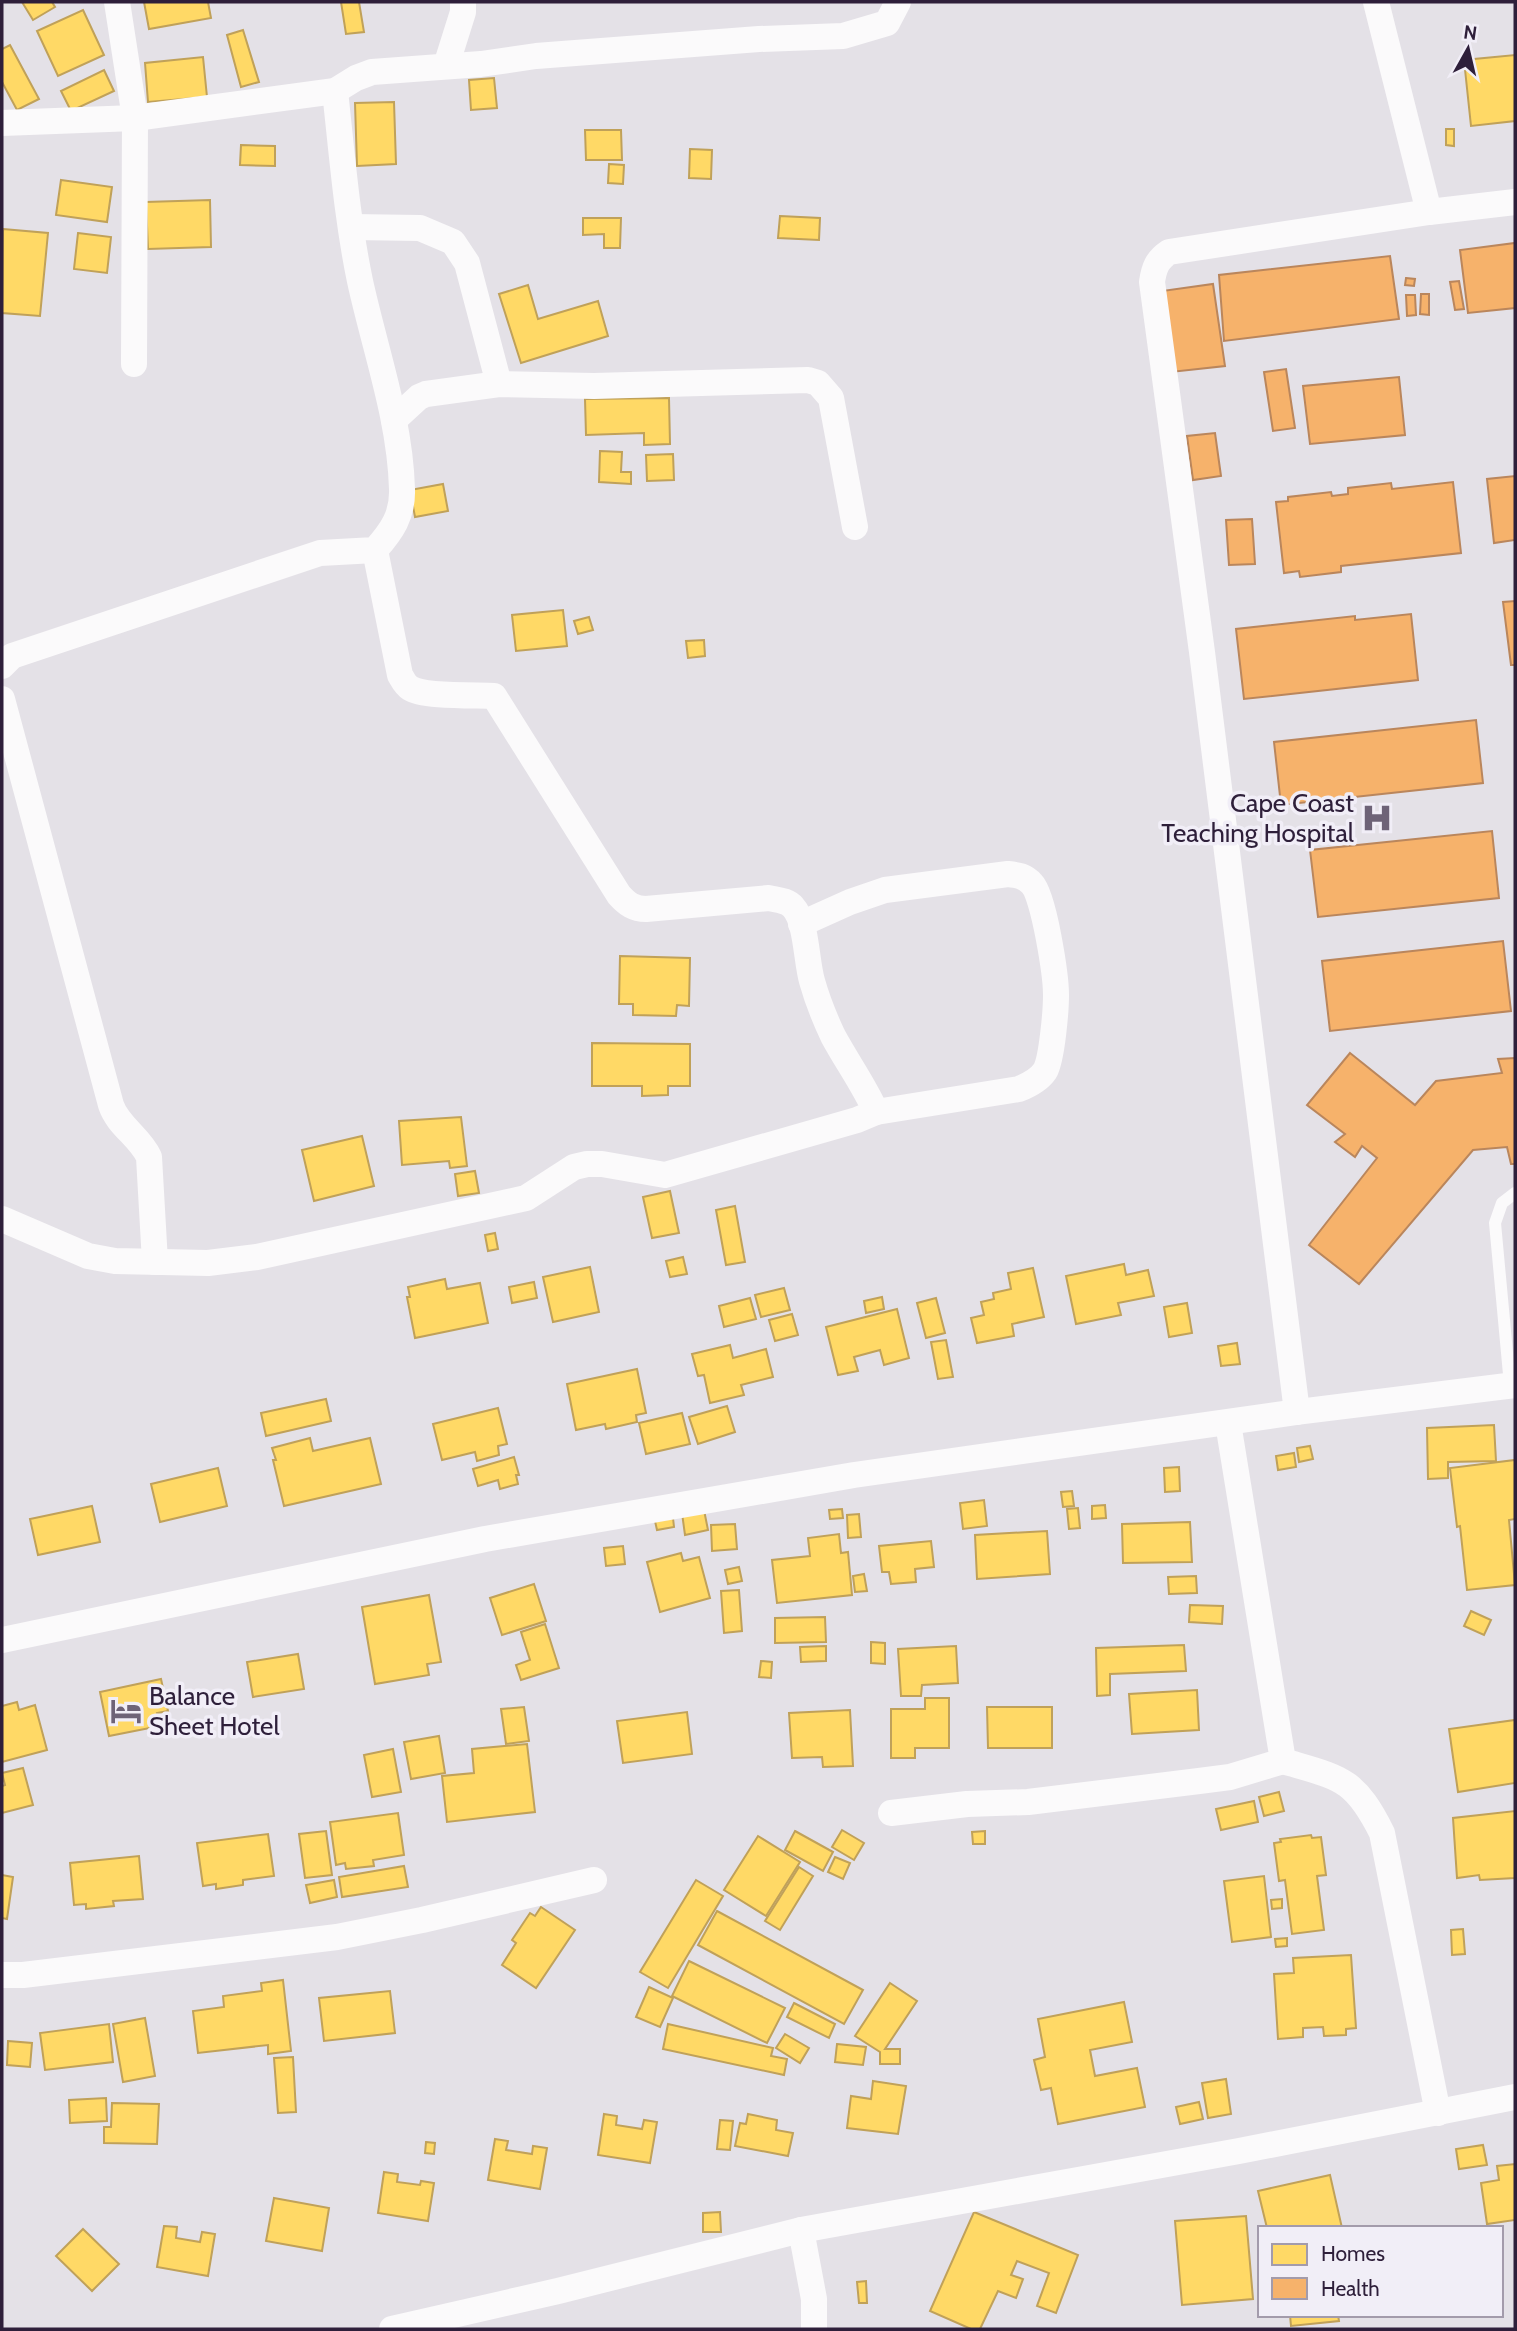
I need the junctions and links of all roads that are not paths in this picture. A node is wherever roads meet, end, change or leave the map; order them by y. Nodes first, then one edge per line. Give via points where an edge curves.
1 (117, 2) edge
2 (463, 2) edge
3 (898, 2) edge
4 (1376, 2) edge
5 (446, 66) junction
6 (335, 91) junction
7 (135, 118) junction
8 (2, 123) edge
9 (1515, 202) edge
10 (1429, 212) junction
11 (351, 228) junction
12 (134, 364) dead end
13 (499, 384) junction
14 (394, 420) junction
15 (855, 527) dead end
16 (375, 550) junction
17 (2, 666) edge
18 (2, 699) edge
19 (801, 924) junction
20 (876, 1112) junction
21 (1515, 1193) edge
22 (2, 1219) edge
23 (155, 1262) junction
24 (1513, 1385) edge
25 (1297, 1412) junction
26 (1228, 1423) junction
27 (2, 1640) edge
28 (1283, 1761) junction
29 (891, 1813) dead end
30 (594, 1880) dead end
31 (2, 1975) edge
32 (1515, 2097) edge
33 (1438, 2113) junction
34 (801, 2230) junction
35 (392, 2329) edge
36 (814, 2329) edge

1 - 7 street
2 - 5 street
3 - 5 street via 887,23 843,36 717,42
4 - 10 street
5 - 6 street via 364,74
6 - 7 street
6 - 11 street
7 - 8 street
7 - 12 street
9 - 10 street
10 - 25 street via 1169,252 1158,259 1152,282
11 - 13 street via 420,228 453,242 467,263
11 - 14 street
13 - 14 street via 426,394
13 - 15 street via 818,383 831,398
14 - 16 street via 402,489 399,517
16 - 17 street via 320,553 12,656
16 - 19 street via 405,684 425,693 494,696 626,903 646,909 768,898 794,908
18 - 23 street via 111,1105 149,1157
19 - 20 street via 811,980 823,1011
19 - 20 street via 885,890 1008,874 1021,875 1034,885 1040,899 1056,990 1044,1072 1019,1089
20 - 23 street via 665,1175 587,1164 574,1167 526,1198 257,1257 208,1263
21 - 24 lane via 1502,1203 1494,1223
22 - 23 street via 88,1255
24 - 25 street
25 - 26 street
26 - 27 street via 854,1475 499,1537
26 - 28 street
28 - 29 street via 1230,1777 1028,1802
28 - 33 street via 1353,1787 1382,1833
30 - 31 street via 337,1937
32 - 33 street
33 - 34 street
34 - 35 street
34 - 36 street via 814,2299

